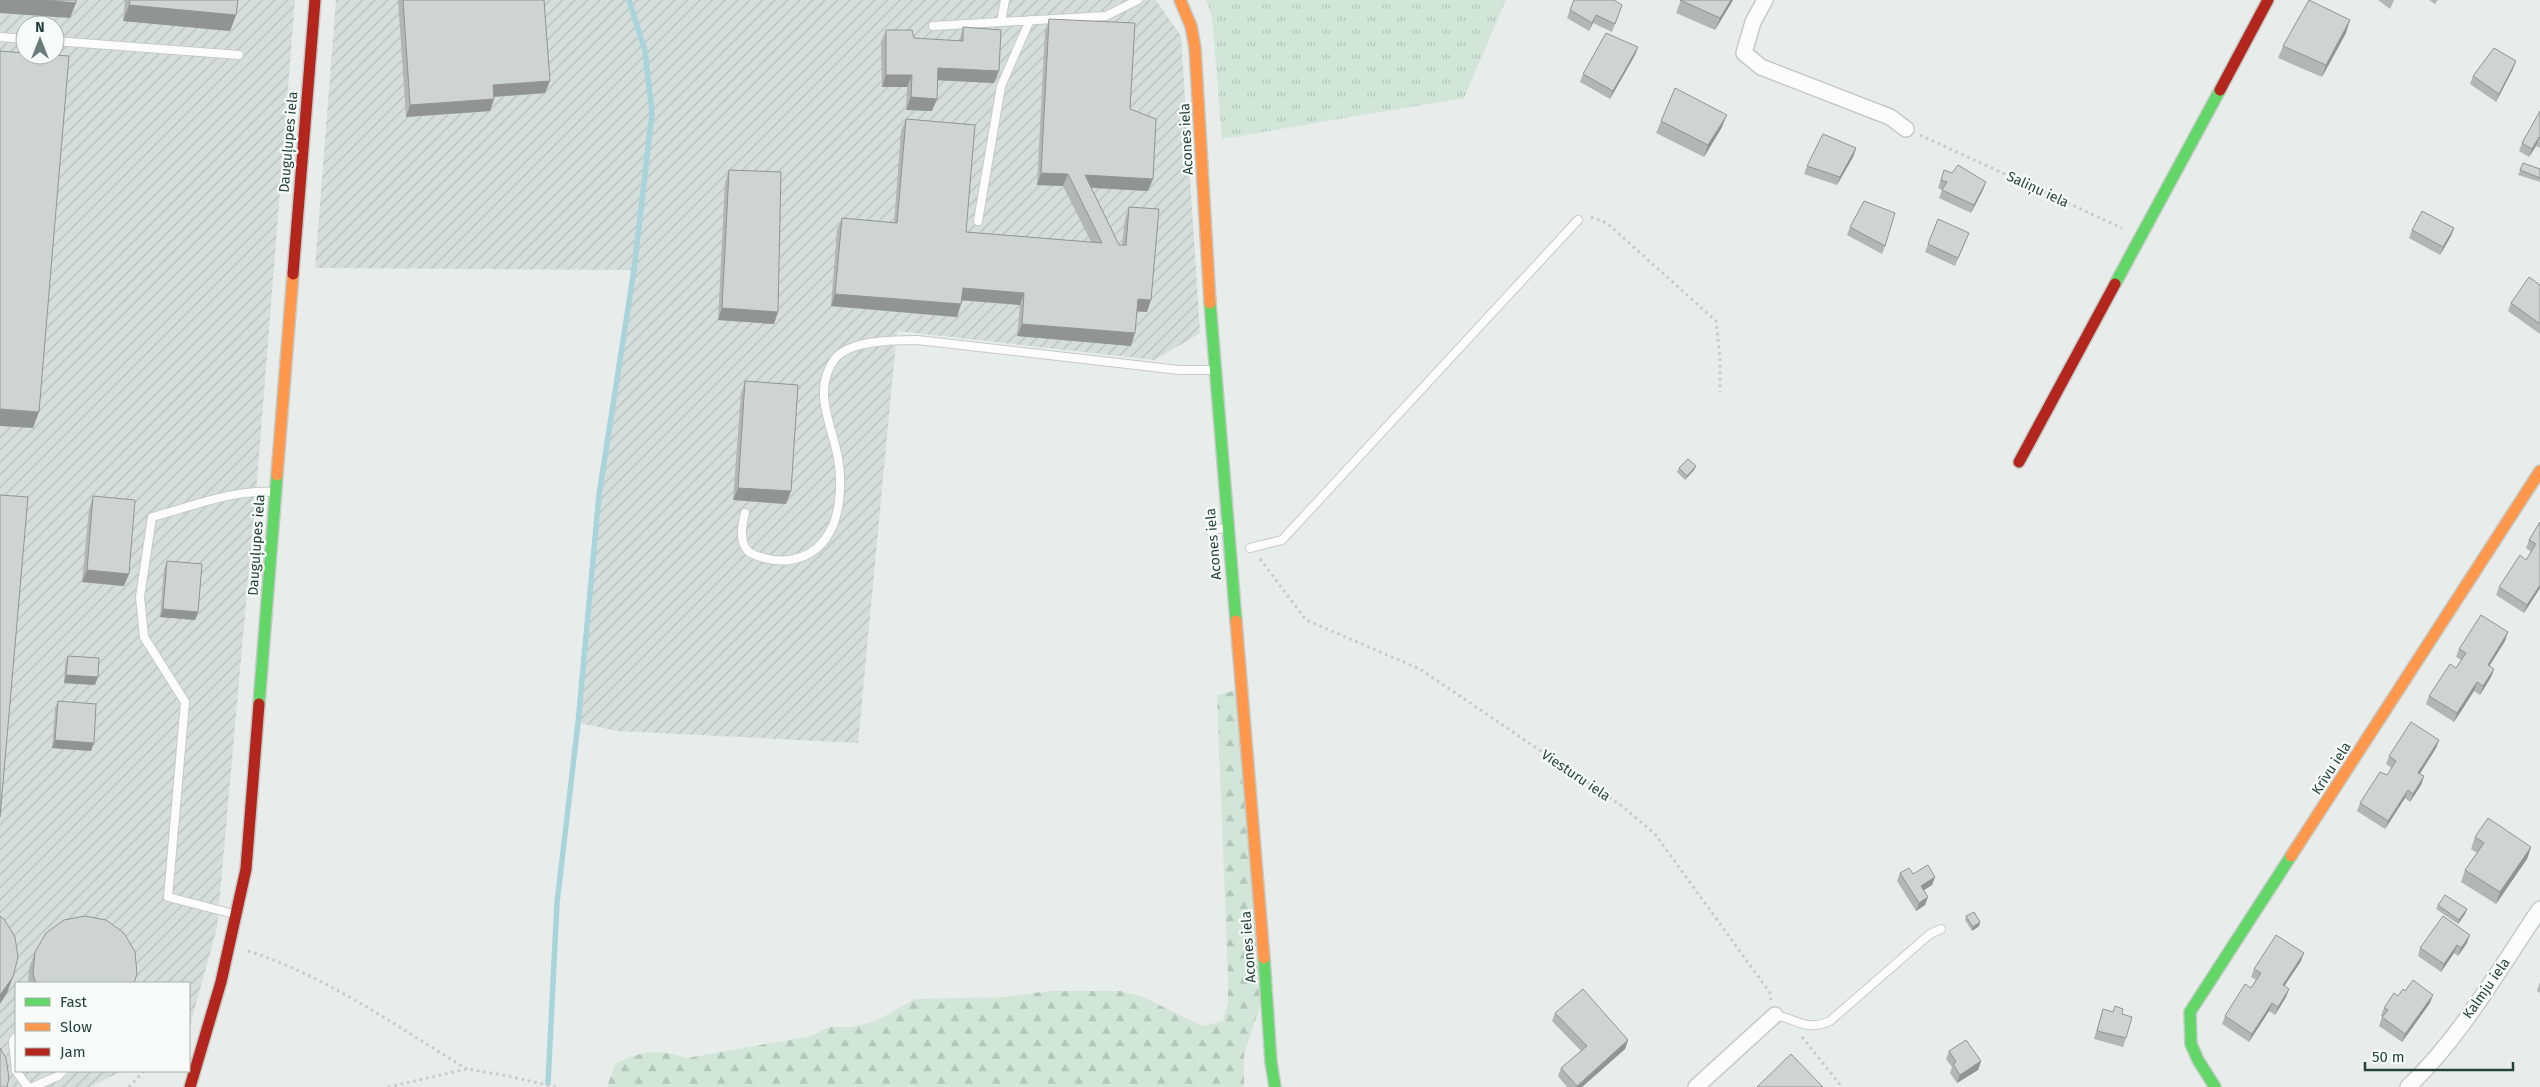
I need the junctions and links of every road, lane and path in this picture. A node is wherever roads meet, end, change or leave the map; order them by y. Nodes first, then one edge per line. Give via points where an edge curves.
1 (315, 0) edge
2 (1005, 0) edge
3 (1138, 0) edge
4 (1180, 0) edge
5 (1765, 0) edge
6 (2268, 0) edge
7 (1030, 20) junction
8 (1001, 22) junction
9 (933, 26) dead end
10 (0, 37) edge
11 (15, 38) edge
12 (65, 42) edge
13 (239, 55) dead end
14 (1906, 129) joint
15 (1578, 220) joint
16 (978, 221) dead end
17 (2142, 237) junction
18 (1214, 370) junction
19 (1720, 392) dead end
20 (2019, 462) dead end
21 (2540, 471) edge
22 (275, 492) junction
23 (745, 513) dead end
24 (1226, 528) junction
25 (1209, 530) dead end
26 (1250, 548) joint
27 (2540, 909) edge
28 (236, 914) junction
29 (1941, 929) dead end
30 (229, 945) junction
31 (1782, 1016) junction
32 (15, 1038) edge
33 (15, 1061) edge
34 (193, 1064) edge
35 (467, 1069) junction
36 (17, 1072) edge
37 (62, 1072) edge
38 (143, 1072) edge
39 (28, 1087) edge
40 (33, 1087) edge
41 (129, 1087) edge
42 (190, 1087) edge
43 (388, 1087) edge
44 (556, 1087) edge
45 (1275, 1087) edge
46 (1696, 1087) edge
47 (1842, 1087) edge
48 (2215, 1087) edge
49 (2408, 1087) edge

1 - 22 street, Dauguļupes iela
2 - 8 lane
3 - 7 lane via 1106,16
4 - 18 street, Acones iela via 1191,26 1195,48
5 - 14 street via 1753,22 1744,53 1761,67 1890,117
6 - 17 street
7 - 8 lane
7 - 16 lane via 1001,86
8 - 9 lane
10 - 11 lane
12 - 13 lane
14 - 17 path, Saliņu iela
15 - 19 path via 1593,217 1607,223 1716,321
15 - 26 lane via 1282,540
17 - 20 street
18 - 23 lane via 1179,370 917,340 890,340 851,348 836,357 824,380 824,399 839,470 838,502 830,533 810,554 783,562 768,559 752,554 743,541
18 - 24 street, Acones iela
21 - 48 street, Krīvu iela via 2190,1012 2187,1035 2194,1054
22 - 28 street, Dauguļupes iela via 246,870
22 - 28 lane via 256,491 152,517 140,597 144,637 185,702 168,897
24 - 25 lane
24 - 45 street, Acones iela
26 - 31 path, Viesturu iela via 1306,620 1420,669 1622,806 1655,834 1770,993
27 - 49 street, Kalmju iela via 2454,1034
28 - 30 street, Dauguļupes iela
29 - 31 lane via 1930,934 1830,1021 1817,1027 1805,1026
30 - 34 street, Dauguļupes iela
30 - 35 path via 273,959 327,985
31 - 46 street
31 - 47 path, Viesturu iela
32 - 33 lane
34 - 42 street, Dauguļupes iela
35 - 43 path
35 - 44 path
36 - 39 lane
37 - 40 lane
38 - 41 path

